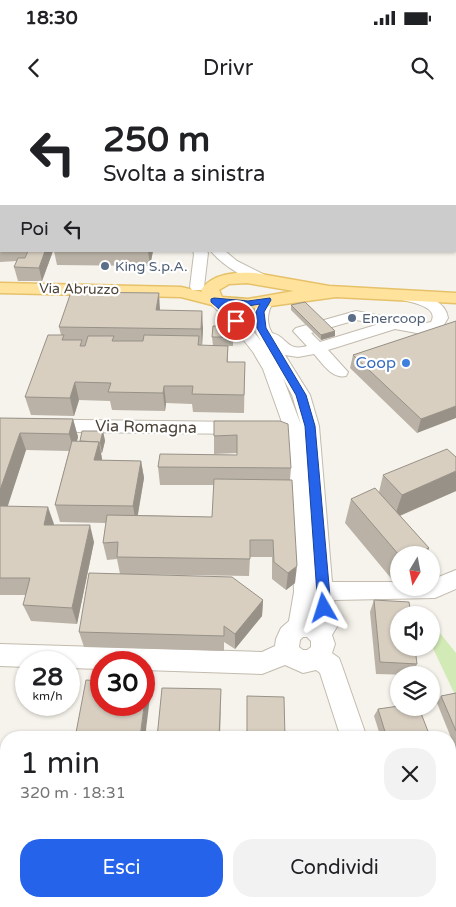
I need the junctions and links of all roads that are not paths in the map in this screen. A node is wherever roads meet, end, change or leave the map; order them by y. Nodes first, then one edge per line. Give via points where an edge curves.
1 (200, 252) edge
2 (219, 253) edge
3 (264, 280) junction
4 (220, 281) junction
5 (197, 286) junction
6 (0, 288) edge
7 (157, 291) junction
8 (338, 292) junction
9 (398, 295) junction
10 (214, 300) junction
11 (267, 300) junction
12 (456, 300) edge
13 (400, 324) junction
14 (261, 328) junction
15 (318, 348) junction
16 (340, 372) dead end
17 (0, 425) edge
18 (254, 428) edge
19 (273, 428) edge
20 (293, 428) junction
21 (456, 579) edge
22 (322, 591) junction
23 (312, 639) junction
24 (0, 655) edge
25 (352, 731) edge

1 - 5 street
2 - 3 street via 248,274
2 - 4 street via 223,271
3 - 4 main road, Via Abruzzo
3 - 8 main road, Via Abruzzo
3 - 11 main road via 275,288
4 - 5 main road, Via Abruzzo
4 - 10 main road via 210,290
5 - 7 main road, Via Abruzzo
6 - 7 main road, Via Abruzzo
7 - 10 main road, Via Abruzzo via 181,292
8 - 9 main road
8 - 11 main road, Via Abruzzo
9 - 12 main road
9 - 13 street via 434,306 441,318 438,325 430,329
10 - 11 main road, Via Abruzzo via 248,304
10 - 20 street via 260,350
11 - 14 street via 260,312
13 - 15 street
13 - 15 street via 356,315 301,331
14 - 15 street via 283,350 294,353
14 - 22 street via 301,395 310,426
15 - 16 street
17 - 18 street, Via Romagna
19 - 20 street
20 - 23 street via 298,459 305,592
21 - 22 street via 435,588 407,591
22 - 23 street via 326,625
23 - 24 street via 315,659 302,661 289,652 262,663
23 - 25 street via 330,666

